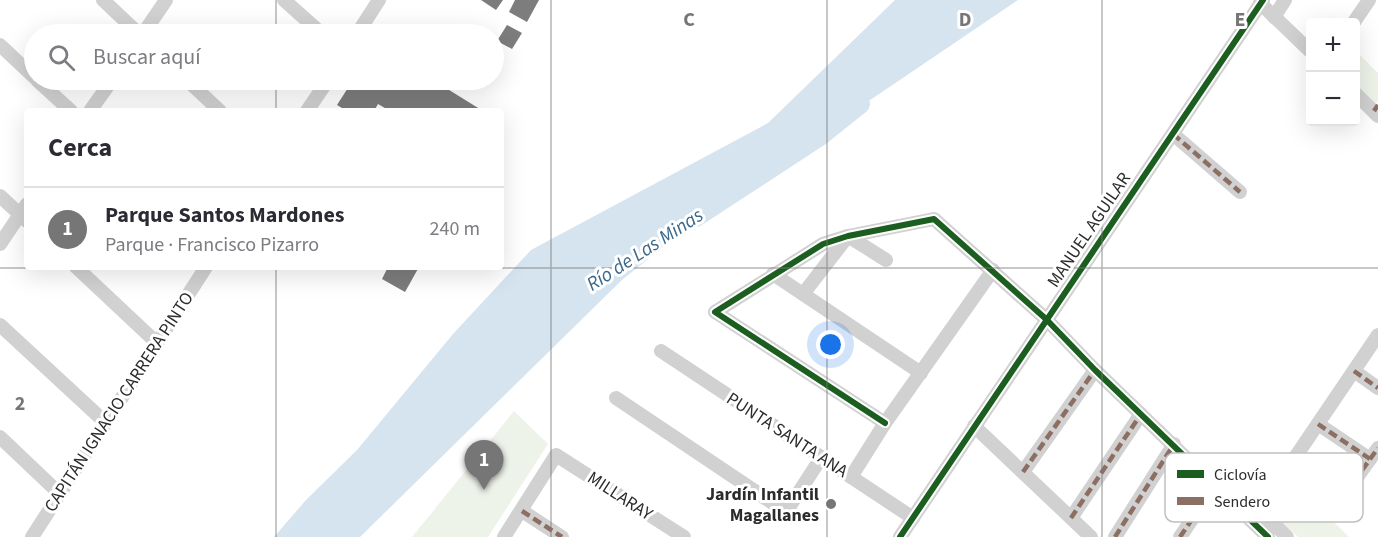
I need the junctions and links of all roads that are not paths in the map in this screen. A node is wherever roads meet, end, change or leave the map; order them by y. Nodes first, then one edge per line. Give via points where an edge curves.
1 (103, 0) edge
2 (166, 0) edge
3 (285, 0) edge
4 (379, 0) edge
5 (1285, 0) edge
6 (1369, 0) edge
7 (1261, 2) edge
8 (1274, 16) junction
9 (1357, 18) edge
10 (130, 24) edge
11 (148, 24) edge
12 (311, 24) edge
13 (363, 24) edge
14 (0, 45) edge
15 (1306, 46) edge
16 (24, 67) edge
17 (49, 90) edge
18 (105, 90) edge
19 (198, 90) edge
20 (321, 90) edge
21 (1360, 97) edge
22 (68, 108) edge
23 (92, 108) edge
24 (217, 108) edge
25 (309, 108) edge
26 (1377, 111) edge
27 (1173, 134) junction
28 (1240, 192) dead end
29 (0, 196) edge
30 (24, 212) edge
31 (24, 214) edge
32 (848, 236) junction
33 (0, 244) edge
34 (886, 260) dead end
35 (79, 270) edge
36 (204, 270) edge
37 (993, 270) junction
38 (773, 274) junction
39 (803, 294) junction
40 (1046, 319) junction
41 (0, 325) edge
42 (1378, 335) edge
43 (157, 343) junction
44 (661, 351) dead end
45 (1095, 370) junction
46 (1354, 371) junction
47 (921, 373) junction
48 (1378, 388) edge
49 (616, 398) dead end
50 (1141, 414) junction
51 (106, 423) junction
52 (885, 423) junction
53 (1318, 424) junction
54 (974, 426) junction
55 (0, 437) edge
56 (1174, 444) junction
57 (1168, 453) edge
58 (1183, 453) edge
59 (1298, 453) edge
60 (1374, 453) edge
61 (820, 458) junction
62 (1165, 458) edge
63 (1363, 469) edge
64 (1023, 472) junction
65 (851, 477) junction
66 (60, 494) junction
67 (522, 511) junction
68 (913, 518) junction
69 (1071, 518) junction
70 (1190, 522) edge
71 (1260, 522) edge
72 (1266, 522) edge
73 (32, 537) edge
74 (504, 537) edge
75 (562, 537) edge
76 (684, 537) edge
77 (900, 537) edge
78 (1091, 537) edge
79 (1115, 537) edge
80 (1180, 537) edge
81 (1268, 537) edge
82 (1287, 537) edge

1 - 10 street
2 - 11 street
3 - 12 street
4 - 13 street
5 - 8 street
6 - 9 street
7 - 8 street
7 - 27 street, MANUEL AGUILAR
8 - 15 street
14 - 16 street
17 - 22 street
18 - 23 street
19 - 24 street
20 - 25 street
21 - 26 street
27 - 28 street
27 - 40 street, MANUEL AGUILAR
29 - 30 street
31 - 33 street
32 - 34 street
32 - 37 street via 934,219
32 - 38 street via 822,244
32 - 39 street
35 - 43 street
36 - 43 street, CAPITÁN IGNACIO CARRERA PINTO
37 - 40 street
37 - 47 street
38 - 39 street
38 - 52 street via 716,312
39 - 47 street
40 - 45 street
40 - 54 street, MANUEL AGUILAR
41 - 51 street
42 - 46 street
43 - 51 street, CAPITÁN IGNACIO CARRERA PINTO
44 - 61 street, PUNTA SANTA ANA
45 - 50 street
45 - 64 street
46 - 48 street
46 - 53 street
47 - 52 street
49 - 61 street via 786,512
50 - 56 street
50 - 69 street
51 - 66 street, CAPITÁN IGNACIO CARRERA PINTO
52 - 65 street
53 - 59 street
53 - 60 street
54 - 64 street
54 - 68 street, MANUEL AGUILAR
55 - 66 street
56 - 57 street
56 - 58 street
60 - 63 street
61 - 65 street, PUNTA SANTA ANA
62 - 79 street
64 - 69 street
65 - 68 street, PUNTA SANTA ANA
66 - 73 street, CAPITÁN IGNACIO CARRERA PINTO
67 - 74 street
67 - 75 street
67 - 76 street, MILLARAY via 556,455
68 - 77 street, MANUEL AGUILAR
69 - 78 street
70 - 80 street
71 - 81 street
72 - 82 street

